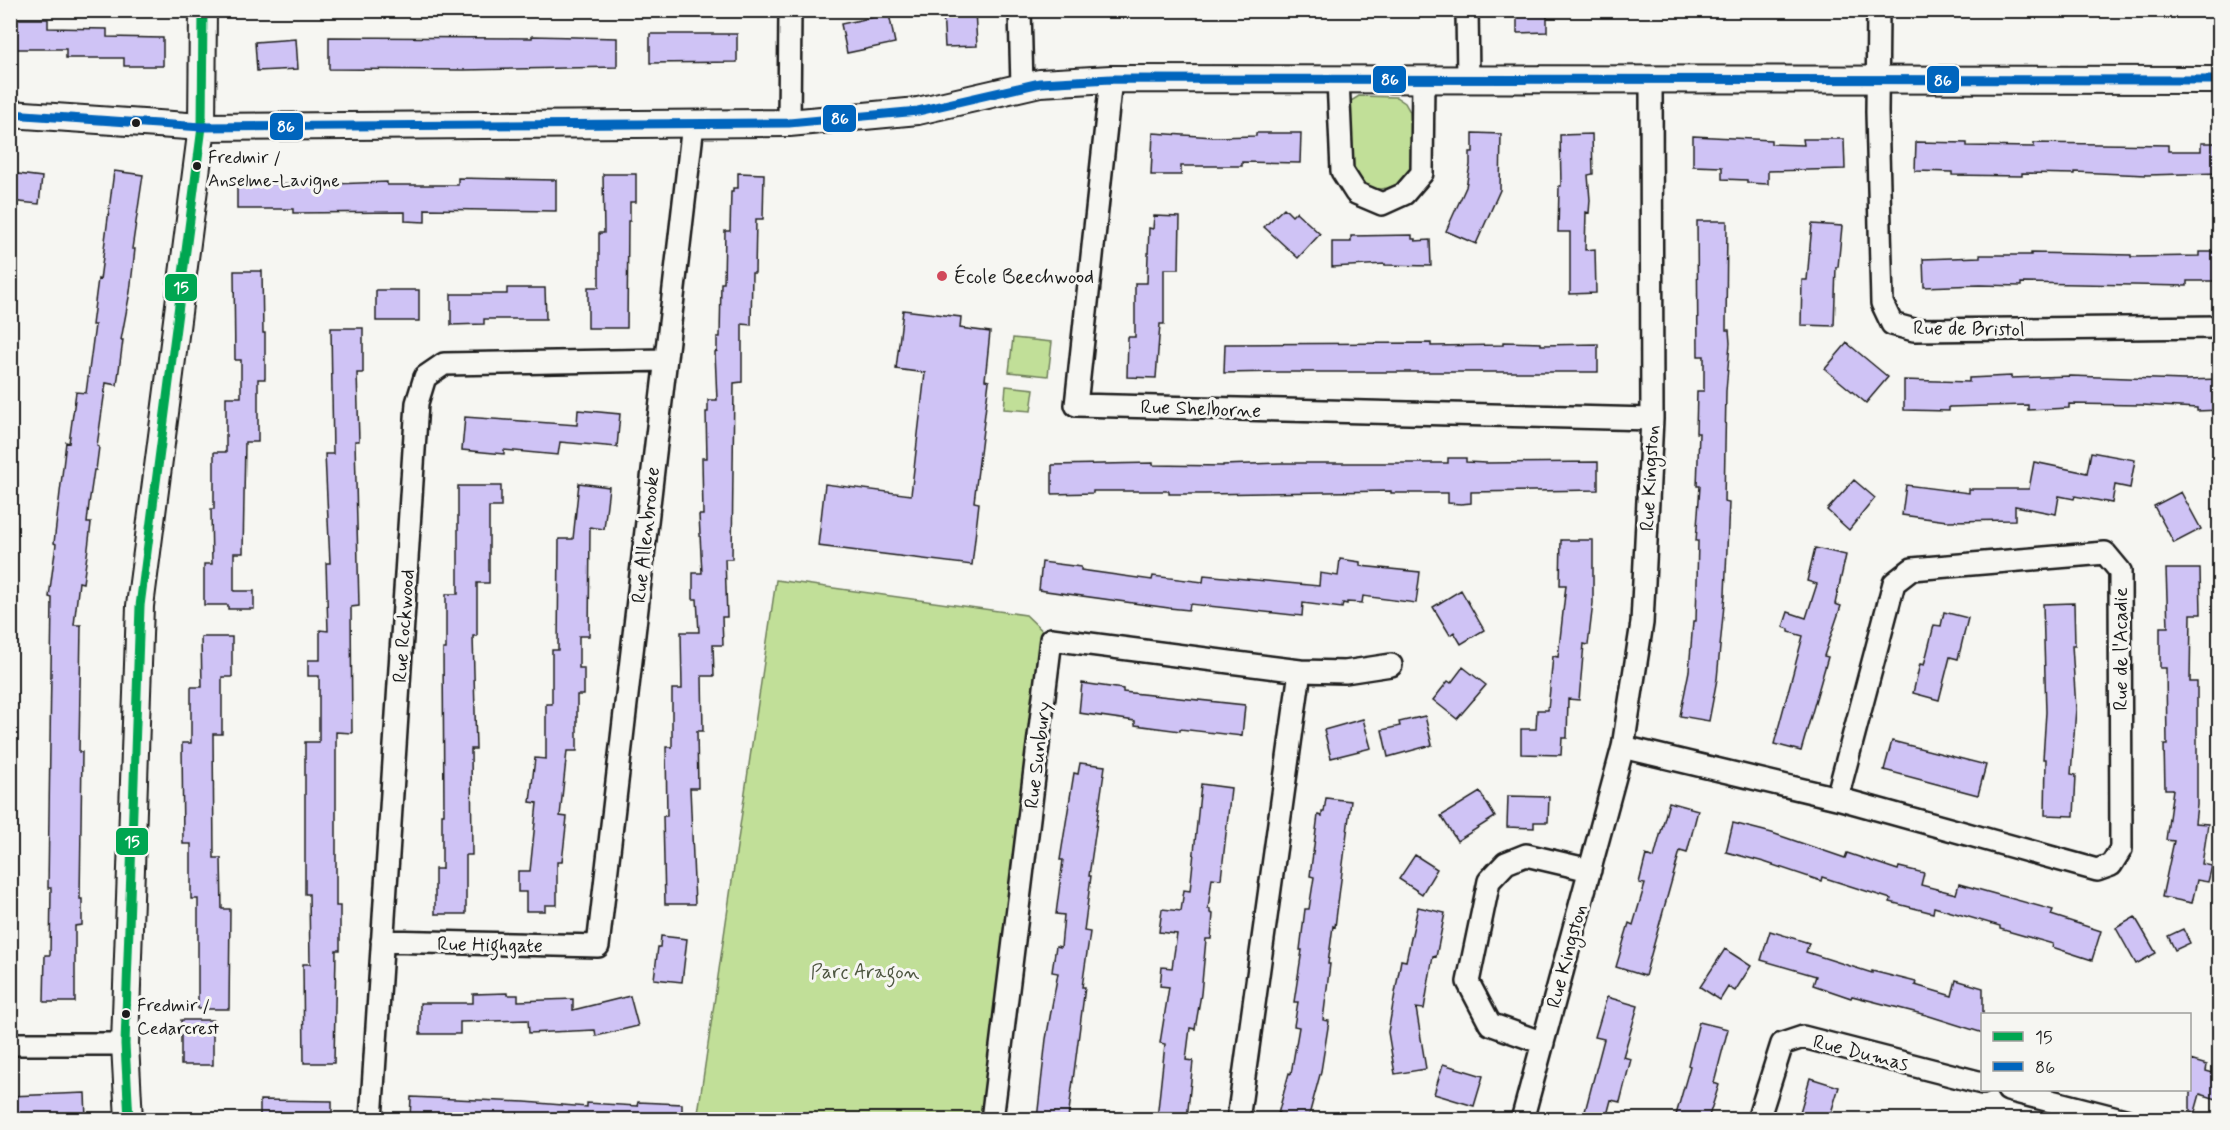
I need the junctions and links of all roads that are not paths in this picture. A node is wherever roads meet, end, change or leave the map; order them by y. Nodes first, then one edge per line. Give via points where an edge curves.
1 (203, 10) edge
2 (790, 10) edge
3 (1020, 10) edge
4 (1467, 10) edge
5 (1878, 10) edge
6 (1111, 79) junction
7 (1423, 79) junction
8 (1338, 80) junction
9 (1468, 80) junction
10 (1651, 80) junction
11 (1877, 80) junction
12 (2220, 80) edge
13 (1022, 86) junction
14 (10, 114) edge
15 (789, 123) junction
16 (693, 124) junction
17 (202, 127) junction
18 (2220, 327) edge
19 (665, 360) junction
20 (1652, 419) junction
21 (1391, 665) dead end
22 (1300, 671) junction
23 (1623, 747) junction
24 (1837, 798) junction
25 (1590, 870) junction
26 (382, 941) junction
27 (598, 946) joint
28 (1543, 1043) junction
29 (10, 1044) edge
30 (125, 1044) junction
31 (1981, 1082) edge
32 (2016, 1091) edge
33 (129, 1119) edge
34 (371, 1119) edge
35 (992, 1119) edge
36 (1238, 1119) edge
37 (1522, 1119) edge
38 (1758, 1119) edge
39 (2125, 1119) edge

1 - 17 street
2 - 15 street
3 - 13 street
4 - 9 street
5 - 11 street, Rue de Bristol
6 - 8 street
6 - 13 street
6 - 20 street, Rue Shelborne via 1076,405
7 - 8 street
7 - 8 street via 1422,173 1404,194 1382,204 1356,193 1342,171
7 - 9 street
9 - 10 street
10 - 11 street
10 - 20 street, Rue Kingston
11 - 12 street
11 - 18 street, Rue de Bristol via 1882,303 1892,324 1914,330
13 - 15 street via 918,111
14 - 17 street
15 - 16 street
16 - 17 street
16 - 19 street, Rue Allenbrooke
17 - 30 street via 140,606
19 - 26 street, Rue Rockwood via 444,364 425,377 417,403
19 - 27 street, Rue Allenbrooke
20 - 23 street, Rue Kingston via 1642,624
21 - 22 street, Rue Sunbury via 1345,672
22 - 35 street, Rue Sunbury via 1052,639
22 - 36 street
23 - 24 street, Rue de l'Acadie
23 - 25 street, Rue Kingston
24 - 24 street, Rue de l'Acadie via 2097,870 2111,865 2121,849 2120,571 2105,553 1912,569 1894,583
25 - 28 street, Rue Kingston
25 - 28 street via 1526,855 1506,863 1489,881 1468,982 1490,1024
26 - 27 street, Rue Highgate
26 - 34 street, Rue Rockwood
28 - 37 street, Rue Kingston
29 - 30 street
30 - 33 street
31 - 38 street, Rue Dumas via 1803,1037 1782,1044
32 - 39 street

